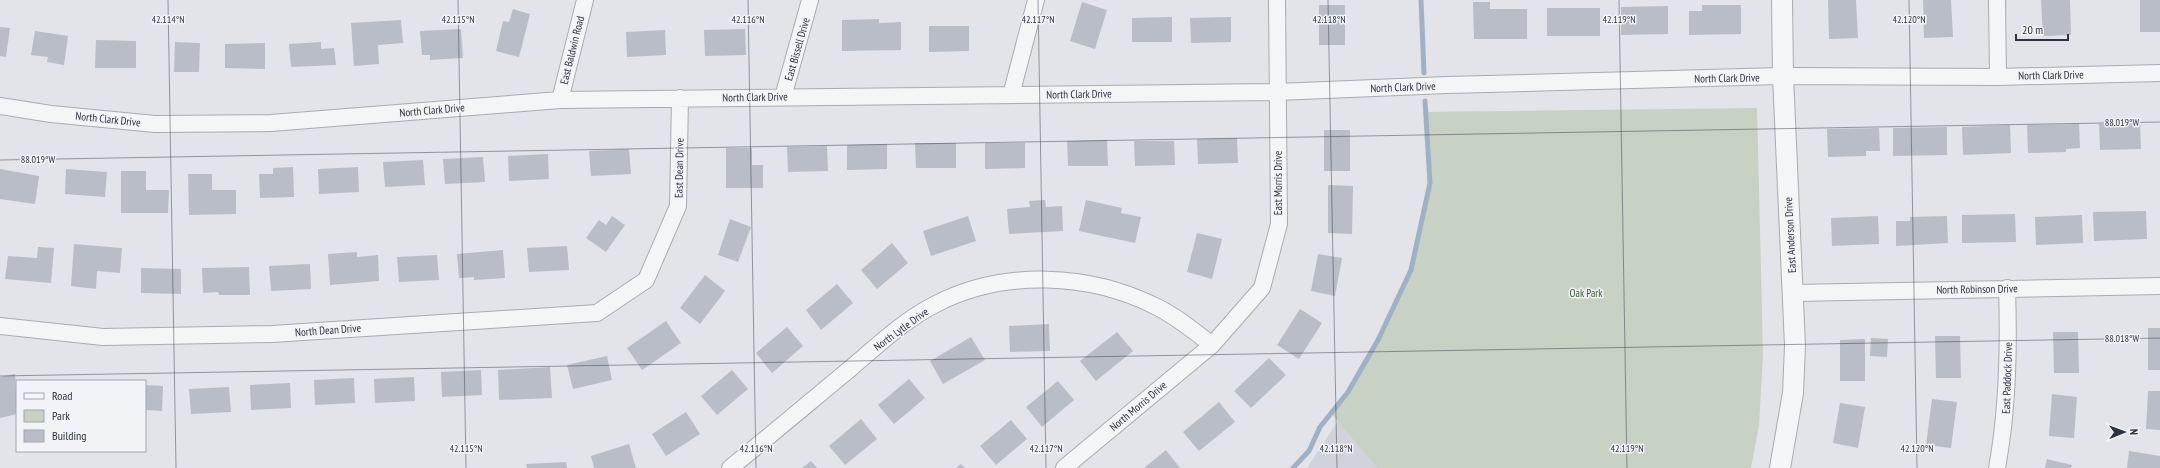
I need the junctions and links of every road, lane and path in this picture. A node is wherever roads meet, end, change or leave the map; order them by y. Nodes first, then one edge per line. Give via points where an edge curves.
1 (585, 0) edge
2 (810, 0) edge
3 (1036, 0) edge
4 (1277, 0) edge
5 (1782, 0) edge
6 (1997, 0) edge
7 (2160, 72) edge
8 (1783, 76) junction
9 (1998, 76) junction
10 (1277, 92) junction
11 (1010, 95) junction
12 (783, 97) junction
13 (680, 98) junction
14 (560, 100) junction
15 (0, 106) edge
16 (646, 280) joint
17 (2160, 286) edge
18 (2007, 288) junction
19 (1793, 293) junction
20 (0, 326) edge
21 (1212, 345) junction
22 (730, 468) edge
23 (1064, 468) edge
24 (1780, 468) edge
25 (1997, 468) edge

1 - 14 street, East Baldwin Road
2 - 12 street, East Bissell Drive
3 - 11 street
4 - 10 street, East Morris Drive
5 - 8 street, East Anderson Drive
6 - 9 street
7 - 9 street, North Clark Drive
8 - 9 street, North Clark Drive
8 - 10 street, North Clark Drive
8 - 19 street, East Anderson Drive
10 - 11 street, North Clark Drive
10 - 21 street, East Morris Drive via 1279,224 1262,288
11 - 12 street, North Clark Drive
12 - 13 street, North Clark Drive
13 - 14 street, North Clark Drive
13 - 16 street, East Dean Drive via 678,206
14 - 15 street, North Clark Drive via 271,123 155,124 51,114
16 - 20 street, North Dean Drive via 597,313 264,334 103,337
17 - 18 street, North Robinson Drive
18 - 19 street, North Robinson Drive
18 - 25 street, East Paddock Drive via 2007,396
19 - 24 street, East Anderson Drive via 1794,372
21 - 22 street, North Lytle Drive via 1184,322 1157,307 1112,289 1083,282 1058,280 1004,283 983,287 936,304 900,327
21 - 23 street, North Morris Drive

